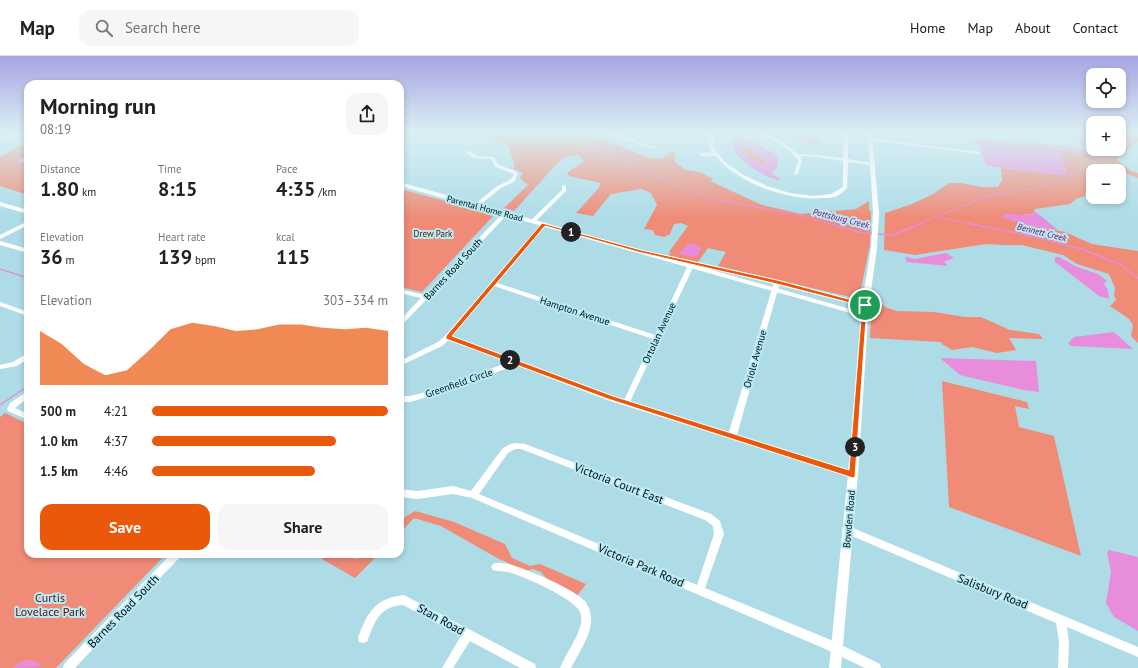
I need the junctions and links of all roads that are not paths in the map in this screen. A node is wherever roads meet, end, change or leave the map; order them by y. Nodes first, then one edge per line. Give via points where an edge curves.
1 (846, 160) edge
2 (494, 161) edge
3 (723, 161) edge
4 (799, 161) edge
5 (851, 161) edge
6 (872, 163) joint
7 (796, 174) dead end
8 (404, 185) edge
9 (564, 186) dead end
10 (0, 204) edge
11 (476, 206) junction
12 (24, 211) edge
13 (505, 214) junction
14 (533, 221) junction
15 (24, 224) edge
16 (544, 224) junction
17 (0, 237) edge
18 (0, 243) edge
19 (24, 250) edge
20 (691, 264) junction
21 (493, 284) junction
22 (776, 285) junction
23 (404, 292) edge
24 (426, 297) junction
25 (0, 304) edge
26 (865, 305) junction
27 (24, 313) edge
28 (864, 315) junction
29 (404, 320) edge
30 (448, 337) junction
31 (657, 338) junction
32 (24, 358) edge
33 (404, 362) edge
34 (517, 362) junction
35 (0, 367) edge
36 (24, 397) edge
37 (404, 399) edge
38 (626, 403) junction
39 (24, 415) edge
40 (732, 437) junction
41 (853, 474) junction
42 (404, 493) edge
43 (473, 495) junction
44 (848, 530) junction
45 (173, 558) edge
46 (496, 566) dead end
47 (700, 590) junction
48 (1061, 619) junction
49 (468, 634) junction
50 (363, 638) dead end
51 (837, 649) junction
52 (1138, 652) edge
53 (68, 668) edge
54 (447, 668) edge
55 (531, 668) edge
56 (565, 668) edge
57 (835, 668) edge
58 (876, 668) edge
59 (1063, 668) edge

1 - 3 street via 844,188 838,194 828,197 777,191 750,182 736,174
2 - 11 street via 497,166 516,174 512,181
4 - 7 street
5 - 6 street
6 - 26 main road, Bowden Road via 876,224
8 - 11 main road, Parental Home Road
9 - 14 street via 564,190
10 - 12 street
11 - 13 main road, Parental Home Road
13 - 14 main road, Parental Home Road
13 - 24 street, Barnes Road South
14 - 16 main road, Parental Home Road
15 - 17 street
16 - 20 main road, Parental Home Road
16 - 21 street
18 - 19 street
20 - 22 main road, Parental Home Road
20 - 31 street, Ortolan Avenue
21 - 30 street
21 - 31 street, Hampton Avenue
22 - 26 main road, Parental Home Road
22 - 28 main road, Parental Home Road
22 - 40 street, Oriole Avenue
23 - 24 street
24 - 29 street, Barnes Road South
25 - 27 street
26 - 28 main road, Bowden Road
28 - 41 main road, Bowden Road
30 - 33 street via 440,344
30 - 34 street
31 - 38 street, Ortolan Avenue
32 - 35 street via 9,366
34 - 37 street, Greenfield Circle via 432,393
34 - 38 street
36 - 39 street via 11,408
38 - 40 street
40 - 41 street
41 - 44 main road, Bowden Road
42 - 43 street, Victoria Park Road via 417,495 453,490
43 - 47 street, Victoria Park Road
43 - 47 street, Victoria Court East via 505,451 508,448 522,446 708,518 717,524 719,534
44 - 48 street, Salisbury Road
44 - 51 main road, Bowden Road
45 - 53 street, Barnes Road South
46 - 56 street via 507,567 530,577 571,596 581,604 587,622
47 - 51 street, Victoria Park Road
48 - 52 street, Salisbury Road
48 - 59 street via 1064,642
49 - 50 street, Stan Road via 411,602 396,600 374,613
49 - 54 street
49 - 55 street, Stan Road
51 - 57 main road, Bowden Road
51 - 58 street, Victoria Park Road

